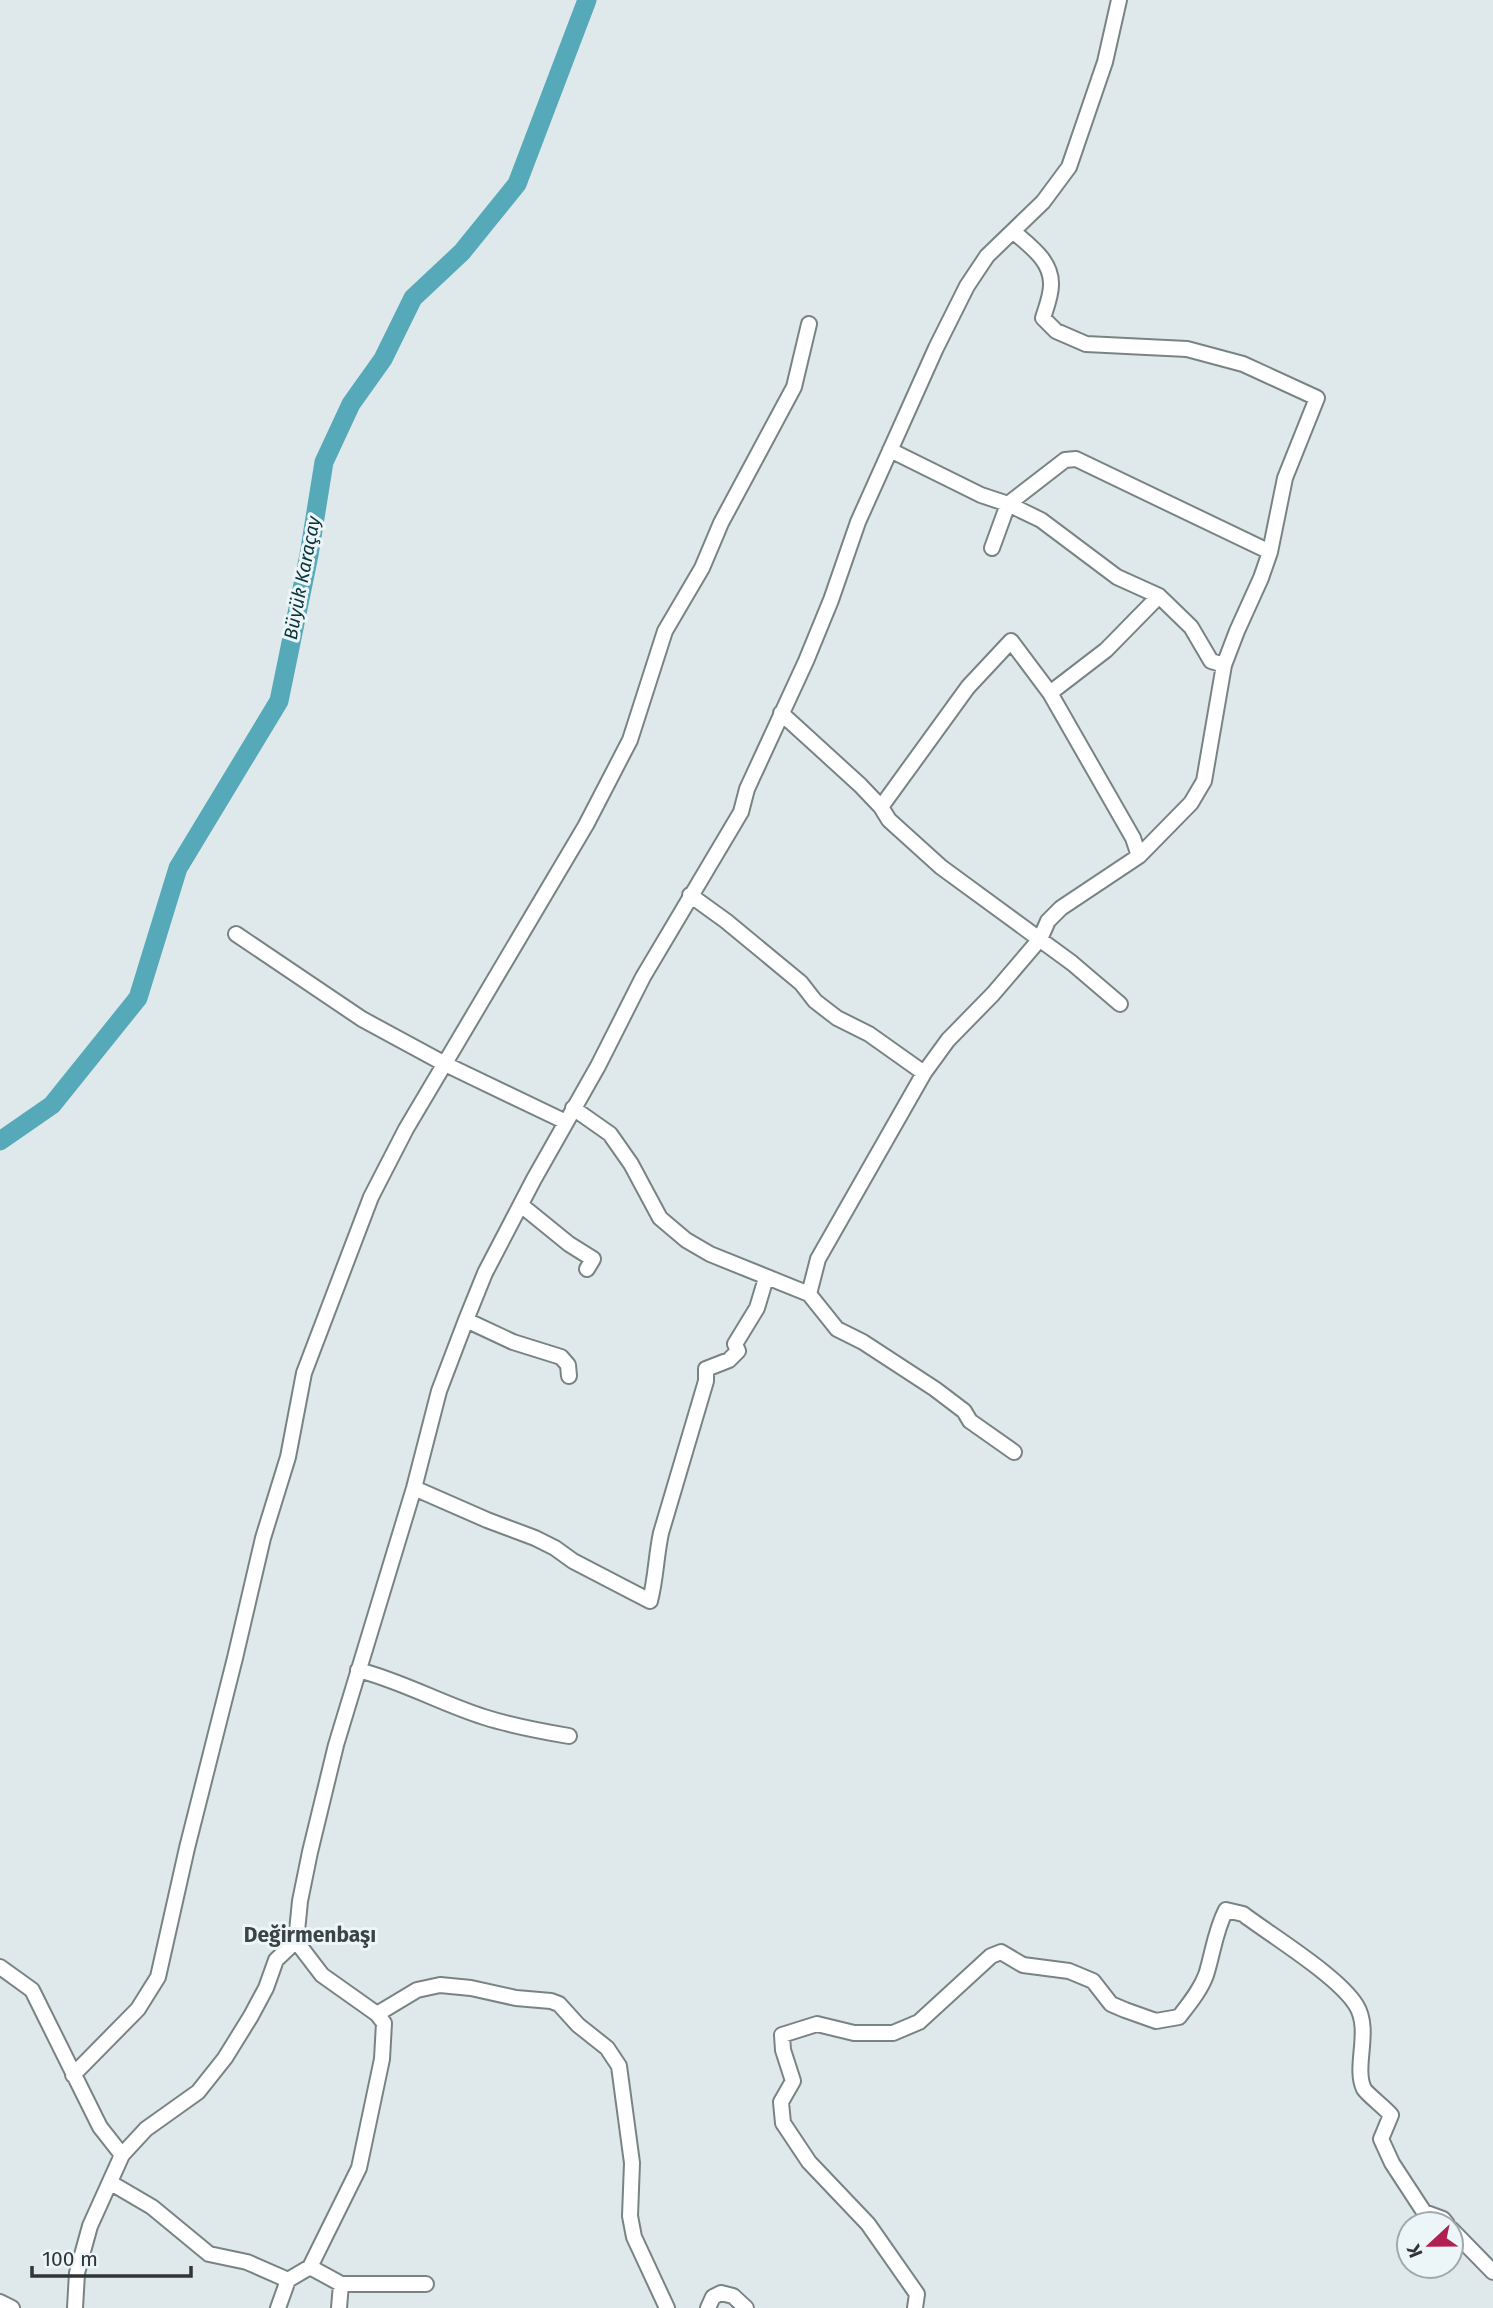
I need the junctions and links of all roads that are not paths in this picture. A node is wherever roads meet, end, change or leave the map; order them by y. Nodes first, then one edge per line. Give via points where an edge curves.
1 (1119, 0) edge
2 (1014, 232) junction
3 (809, 324) dead end
4 (890, 450) junction
5 (1008, 505) junction
6 (992, 548) dead end
7 (1269, 552) junction
8 (1159, 596) junction
9 (1224, 665) junction
10 (1050, 693) junction
11 (781, 713) junction
12 (881, 807) junction
13 (1139, 856) junction
14 (690, 895) junction
15 (236, 934) dead end
16 (1041, 939) junction
17 (1121, 1004) dead end
18 (445, 1064) junction
19 (924, 1073) junction
20 (573, 1108) junction
21 (566, 1122) junction
22 (521, 1205) junction
23 (587, 1269) dead end
24 (766, 1278) junction
25 (809, 1294) junction
26 (466, 1320) junction
27 (569, 1376) dead end
28 (1014, 1452) dead end
29 (414, 1488) junction
30 (358, 1670) junction
31 (569, 1736) dead end
32 (296, 1941) junction
33 (0, 1967) edge
34 (377, 2014) junction
35 (73, 2075) junction
36 (122, 2155) junction
37 (111, 2183) junction
38 (1423, 2210) edge
39 (1465, 2243) edge
40 (310, 2267) junction
41 (1493, 2272) edge
42 (288, 2280) junction
43 (341, 2284) junction
44 (426, 2284) dead end
45 (0, 2302) edge
46 (12, 2308) edge
47 (75, 2308) edge
48 (278, 2308) edge
49 (339, 2308) edge
50 (667, 2308) edge
51 (708, 2308) edge
52 (746, 2308) edge
53 (915, 2308) edge

1 - 2 street via 1105,62 1069,167
2 - 4 street via 987,256 967,286
2 - 7 street via 1046,264 1052,284 1043,318 1056,331 1086,344 1187,349 1242,364 1317,398 1285,478
3 - 18 street via 794,387 665,631 631,740
4 - 5 street
4 - 11 street
5 - 6 street
5 - 7 street via 1065,460 1076,458
5 - 8 street via 1041,520 1117,577
7 - 9 street
8 - 9 street via 1191,627 1211,661
8 - 10 street via 1106,650
9 - 13 street via 1205,782 1191,803
10 - 12 street via 1011,640 968,687
10 - 13 street
11 - 12 street
11 - 14 street via 741,812
12 - 16 street via 889,820 941,867
13 - 16 street via 1061,908 1048,921
14 - 19 street via 801,983 837,1018 869,1034
14 - 20 street
15 - 18 street via 362,1019
16 - 17 street
16 - 19 street via 948,1040
18 - 21 street
18 - 35 street via 370,1197 304,1373 288,1457 263,1538 158,1977 138,2009
19 - 25 street via 818,1259
20 - 21 street
20 - 24 street via 610,1134 660,1218 674,1231 710,1254
21 - 22 street
22 - 23 street via 593,1259
22 - 26 street
24 - 25 street
24 - 29 street via 757,1308 735,1344 738,1351 706,1369 661,1533 650,1601 535,1538
25 - 28 street via 837,1329 935,1389
26 - 27 street via 561,1357
26 - 29 street via 439,1391
29 - 30 street
30 - 31 street via 483,1717
30 - 32 street via 310,1852
32 - 34 street via 322,1975
32 - 36 street via 276,1960 251,2016 198,2092 146,2129
33 - 35 street via 32,1990
34 - 40 street via 384,2023 382,2059 359,2168
34 - 50 street via 417,1990 440,1985 551,2001 612,2053 619,2066 632,2163 634,2237
35 - 36 street via 100,2127
36 - 37 street
37 - 42 street via 152,2207 209,2254 247,2262
37 - 47 street via 90,2226 77,2273
38 - 53 street via 1381,2139 1391,2115 1365,2092 1363,2023 1356,2005 1333,1981 1243,1914 1226,1910 1196,1996 1179,2017 1156,2021 1111,2004 1093,1981 1069,1971 1023,1965 1001,1952 919,2022 893,2033 854,2033 817,2024 782,2035 793,2081 781,2102 783,2123 809,2162 868,2224 917,2294
39 - 41 street
40 - 42 street
40 - 43 street
42 - 48 street
43 - 44 street
43 - 49 street
45 - 46 street
51 - 52 street via 721,2293 733,2296

